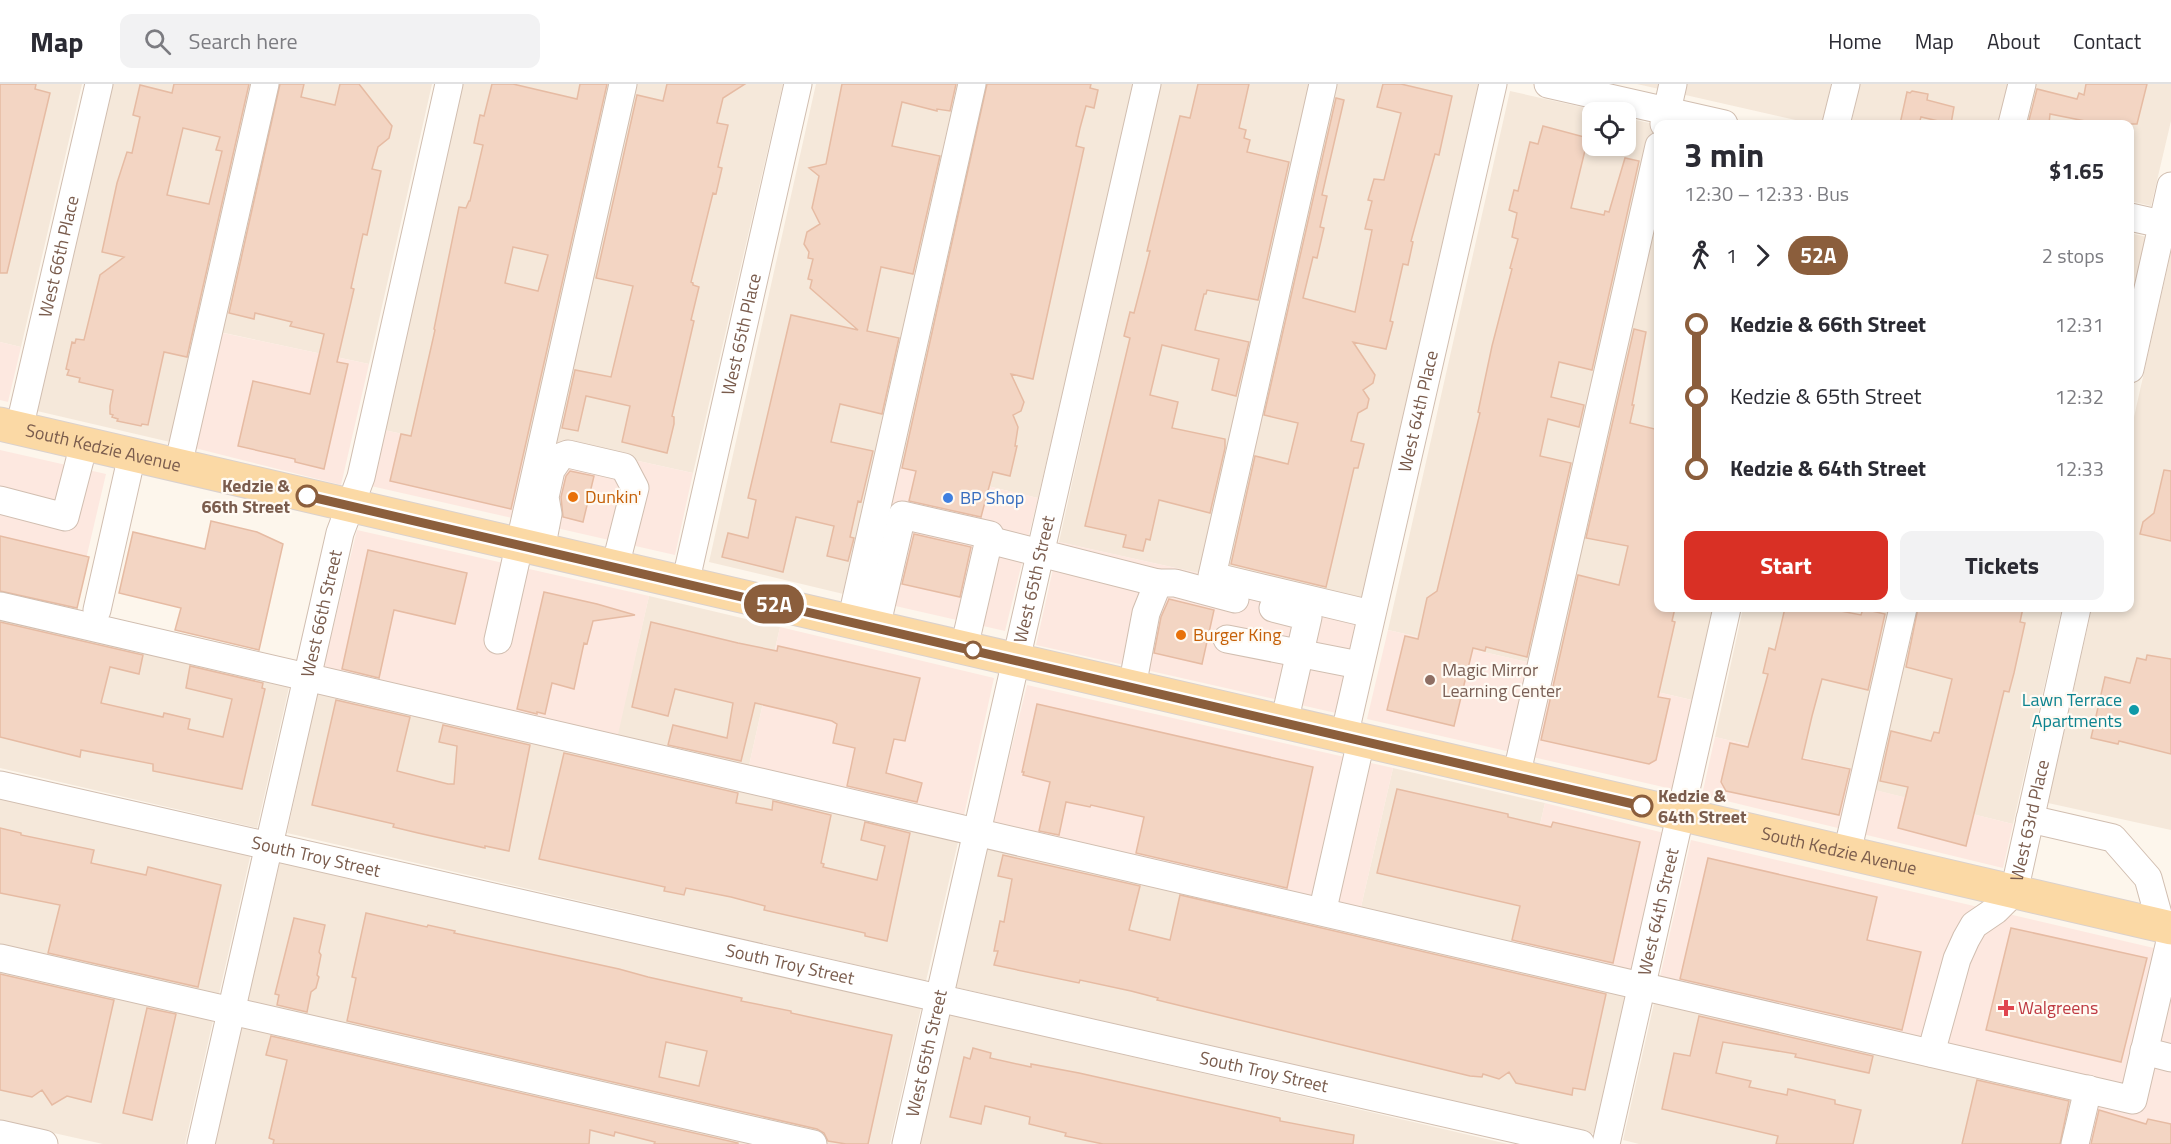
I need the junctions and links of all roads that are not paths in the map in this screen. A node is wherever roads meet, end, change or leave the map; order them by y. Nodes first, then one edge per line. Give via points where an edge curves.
1 (99, 84) edge
2 (266, 84) edge
3 (449, 84) edge
4 (623, 84) edge
5 (798, 84) edge
6 (972, 84) edge
7 (1147, 84) edge
8 (1323, 84) edge
9 (1493, 84) edge
10 (1548, 84) edge
11 (1673, 84) edge
12 (1846, 84) edge
13 (2022, 84) edge
14 (1665, 118) edge
15 (1685, 120) edge
16 (1837, 120) edge
17 (2013, 120) edge
18 (1654, 168) edge
19 (2171, 186) edge
20 (2134, 218) edge
21 (2166, 225) edge
22 (2134, 353) edge
23 (10, 427) edge
24 (84, 444) junction
25 (132, 455) junction
26 (178, 466) junction
27 (0, 500) edge
28 (350, 505) junction
29 (989, 540) junction
30 (530, 548) junction
31 (1041, 554) junction
32 (615, 567) junction
33 (1158, 583) junction
34 (685, 584) junction
35 (0, 606) edge
36 (97, 610) dead end
37 (1726, 612) edge
38 (1902, 612) edge
39 (2076, 612) edge
40 (1371, 614) junction
41 (863, 625) junction
42 (1227, 639) dead end
43 (498, 640) dead end
44 (964, 648) junction
45 (1300, 653) junction
46 (1017, 661) junction
47 (1359, 665) junction
48 (307, 678) junction
49 (1132, 687) junction
50 (1284, 723) junction
51 (1352, 739) junction
52 (1516, 777) junction
53 (0, 784) edge
54 (1681, 814) junction
55 (2030, 819) junction
56 (977, 832) junction
57 (269, 846) junction
58 (1847, 854) junction
59 (2014, 892) junction
60 (1325, 900) dead end
61 (2168, 930) edge
62 (0, 958) edge
63 (1642, 986) junction
64 (2164, 995) edge
65 (939, 998) junction
66 (231, 1011) junction
67 (2144, 1052) junction
68 (1931, 1053) junction
69 (2171, 1058) edge
70 (2088, 1089) junction
71 (0, 1134) edge
72 (44, 1144) edge
73 (201, 1144) edge
74 (813, 1144) edge
75 (906, 1144) edge
76 (1581, 1144) edge
77 (1606, 1144) edge
78 (2075, 1144) edge

1 - 23 street, West 66th Place
2 - 26 street
3 - 28 street, West 66th Street via 361,477
4 - 30 street
5 - 34 street, West 65th Place
6 - 41 street
7 - 31 street, West 65th Street
8 - 40 street via 1212,576
9 - 40 street, West 64th Place
10 - 14 street
11 - 14 street
12 - 16 street
13 - 17 street
14 - 15 street
18 - 52 street
19 - 21 street
20 - 21 street
21 - 22 street
23 - 24 main road, South Kedzie Avenue
24 - 25 main road, South Kedzie Avenue
24 - 27 street via 65,517
25 - 26 main road, South Kedzie Avenue
25 - 36 street
26 - 28 main road, South Kedzie Avenue
28 - 30 main road, South Kedzie Avenue
28 - 48 street, West 66th Street
29 - 31 street
29 - 41 street via 990,536 902,515
29 - 44 street
30 - 32 main road, South Kedzie Avenue
30 - 32 street via 548,514 545,497 551,470 568,454 624,467 635,488
30 - 43 street
31 - 33 street
31 - 46 street, West 65th Street
32 - 34 main road, South Kedzie Avenue
33 - 45 street via 1308,617
33 - 49 street via 1146,613
34 - 41 main road, South Kedzie Avenue
35 - 48 street
37 - 54 street, West 64th Street
38 - 58 street
39 - 55 street, West 63rd Place
40 - 47 street, West 64th Place
41 - 44 main road, South Kedzie Avenue
42 - 45 street
44 - 46 main road, South Kedzie Avenue
45 - 47 street
45 - 50 street
46 - 49 main road, South Kedzie Avenue
46 - 56 street, West 65th Street
47 - 51 street, West 64th Place
48 - 56 street
48 - 57 street, West 66th Street
49 - 50 main road, South Kedzie Avenue
50 - 51 main road, South Kedzie Avenue
51 - 52 main road, South Kedzie Avenue
51 - 60 street, West 64th Place
52 - 54 main road, South Kedzie Avenue
53 - 57 street, South Troy Street
54 - 58 main road, South Kedzie Avenue
54 - 63 street, West 64th Street
55 - 59 street, West 63rd Place
55 - 61 street via 2113,838 2148,878
56 - 63 street
56 - 65 street, West 65th Street
57 - 65 street, South Troy Street
57 - 66 street, West 66th Street
58 - 59 main road, South Kedzie Avenue
59 - 61 main road, South Kedzie Avenue
59 - 68 street via 1974,925 1966,939
61 - 64 street
62 - 66 street
63 - 68 street
63 - 77 street, West 64th Street
64 - 67 street
65 - 75 street, West 65th Street
65 - 76 street, South Troy Street
66 - 73 street, West 66th Street
66 - 74 street
67 - 69 street
67 - 70 street via 2133,1100
68 - 70 street
70 - 78 street
71 - 72 street

